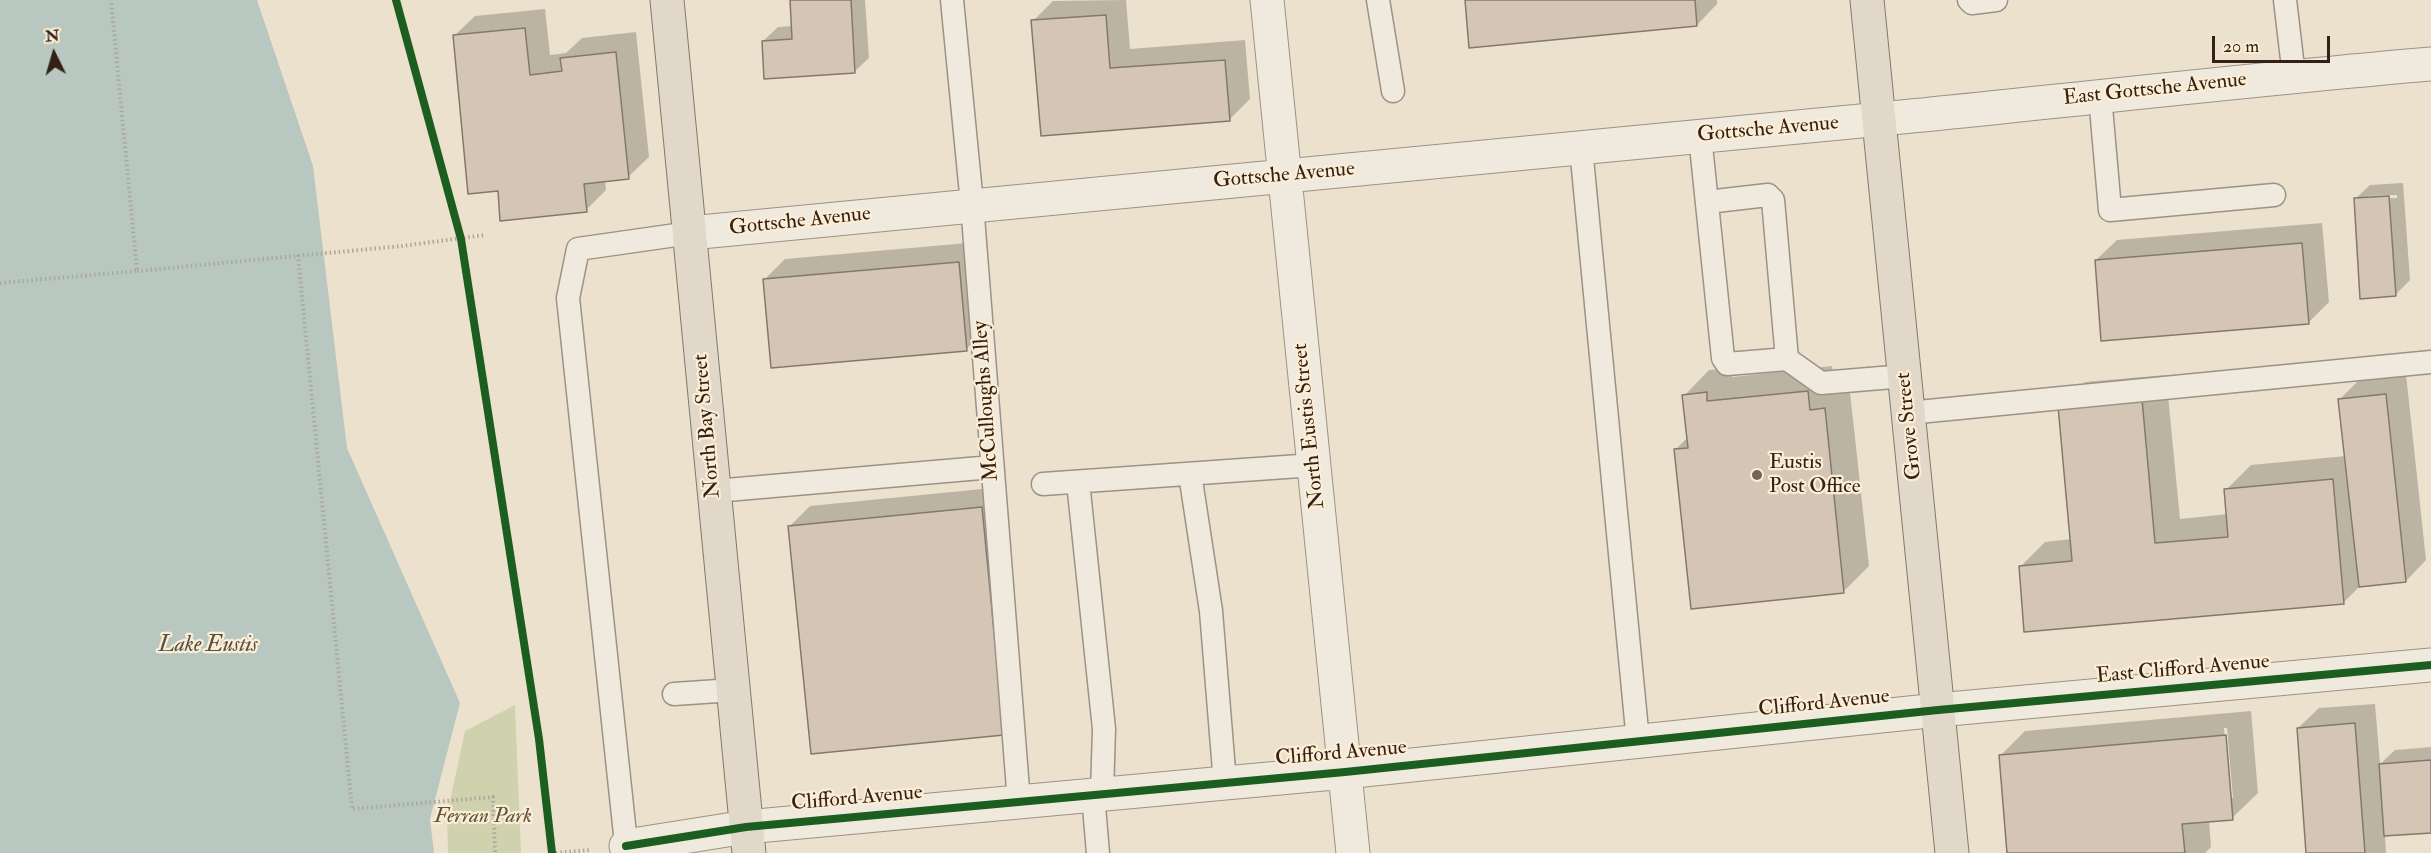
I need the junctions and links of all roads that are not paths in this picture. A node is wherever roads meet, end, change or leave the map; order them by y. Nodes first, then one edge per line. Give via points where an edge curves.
1 (667, 0) edge
2 (952, 0) edge
3 (1267, 0) edge
4 (1378, 0) edge
5 (1867, 0) edge
6 (1969, 0) edge
7 (1996, 0) edge
8 (2285, 0) edge
9 (2431, 64) edge
10 (2294, 76) junction
11 (1393, 91) dead end
12 (2100, 96) junction
13 (1879, 119) junction
14 (1700, 136) junction
15 (1581, 148) junction
16 (1285, 176) junction
17 (2274, 195) dead end
18 (1707, 202) junction
19 (972, 204) junction
20 (690, 233) junction
21 (1787, 359) junction
22 (2431, 362) edge
23 (1905, 376) junction
24 (1908, 413) junction
25 (1314, 465) junction
26 (992, 466) junction
27 (1191, 474) junction
28 (1078, 482) junction
29 (1043, 484) dead end
30 (715, 491) junction
31 (2431, 665) edge
32 (733, 690) junction
33 (674, 694) dead end
34 (1938, 710) junction
35 (1638, 741) junction
36 (1345, 772) junction
37 (1225, 783) junction
38 (1097, 794) junction
39 (1019, 802) junction
40 (748, 840) edge
41 (627, 849) edge
42 (1098, 853) edge
43 (1353, 853) edge
44 (1952, 853) edge

1 - 20 main road, North Bay Street
2 - 19 lane, McCulloughs Alley
3 - 16 street, North Eustis Street
4 - 11 lane
5 - 13 main road, Grove Street
6 - 7 lane
8 - 10 lane
9 - 10 street, East Gottsche Avenue
10 - 12 street, East Gottsche Avenue
12 - 13 street, East Gottsche Avenue
12 - 17 lane via 2109,210
13 - 14 street, Gottsche Avenue
13 - 23 main road, Grove Street
14 - 15 street, Gottsche Avenue
14 - 18 lane
15 - 16 street, Gottsche Avenue
15 - 35 lane
16 - 19 street, Gottsche Avenue
16 - 25 street, North Eustis Street
18 - 21 lane via 1723,358 1727,364
18 - 21 lane via 1768,195 1773,200
19 - 20 street, Gottsche Avenue
19 - 26 lane, McCulloughs Alley
20 - 30 main road, North Bay Street
20 - 41 lane via 578,249 568,298
21 - 23 lane via 1821,383
22 - 24 lane
23 - 24 main road, Grove Street
24 - 34 main road, Grove Street
25 - 27 lane
25 - 36 street, North Eustis Street
26 - 30 lane
26 - 39 lane, McCulloughs Alley
27 - 28 lane
27 - 37 lane via 1211,611
28 - 29 lane
28 - 38 lane via 1104,729
30 - 32 main road, North Bay Street
31 - 34 street, East Clifford Avenue
32 - 33 lane
32 - 40 main road, North Bay Street
34 - 35 street, Clifford Avenue
34 - 44 main road, Grove Street
35 - 36 street, Clifford Avenue
36 - 37 street, Clifford Avenue
36 - 43 street, North Eustis Street
37 - 38 street, Clifford Avenue
38 - 39 street, Clifford Avenue
38 - 42 lane
39 - 40 street, Clifford Avenue
40 - 41 street, Clifford Avenue

